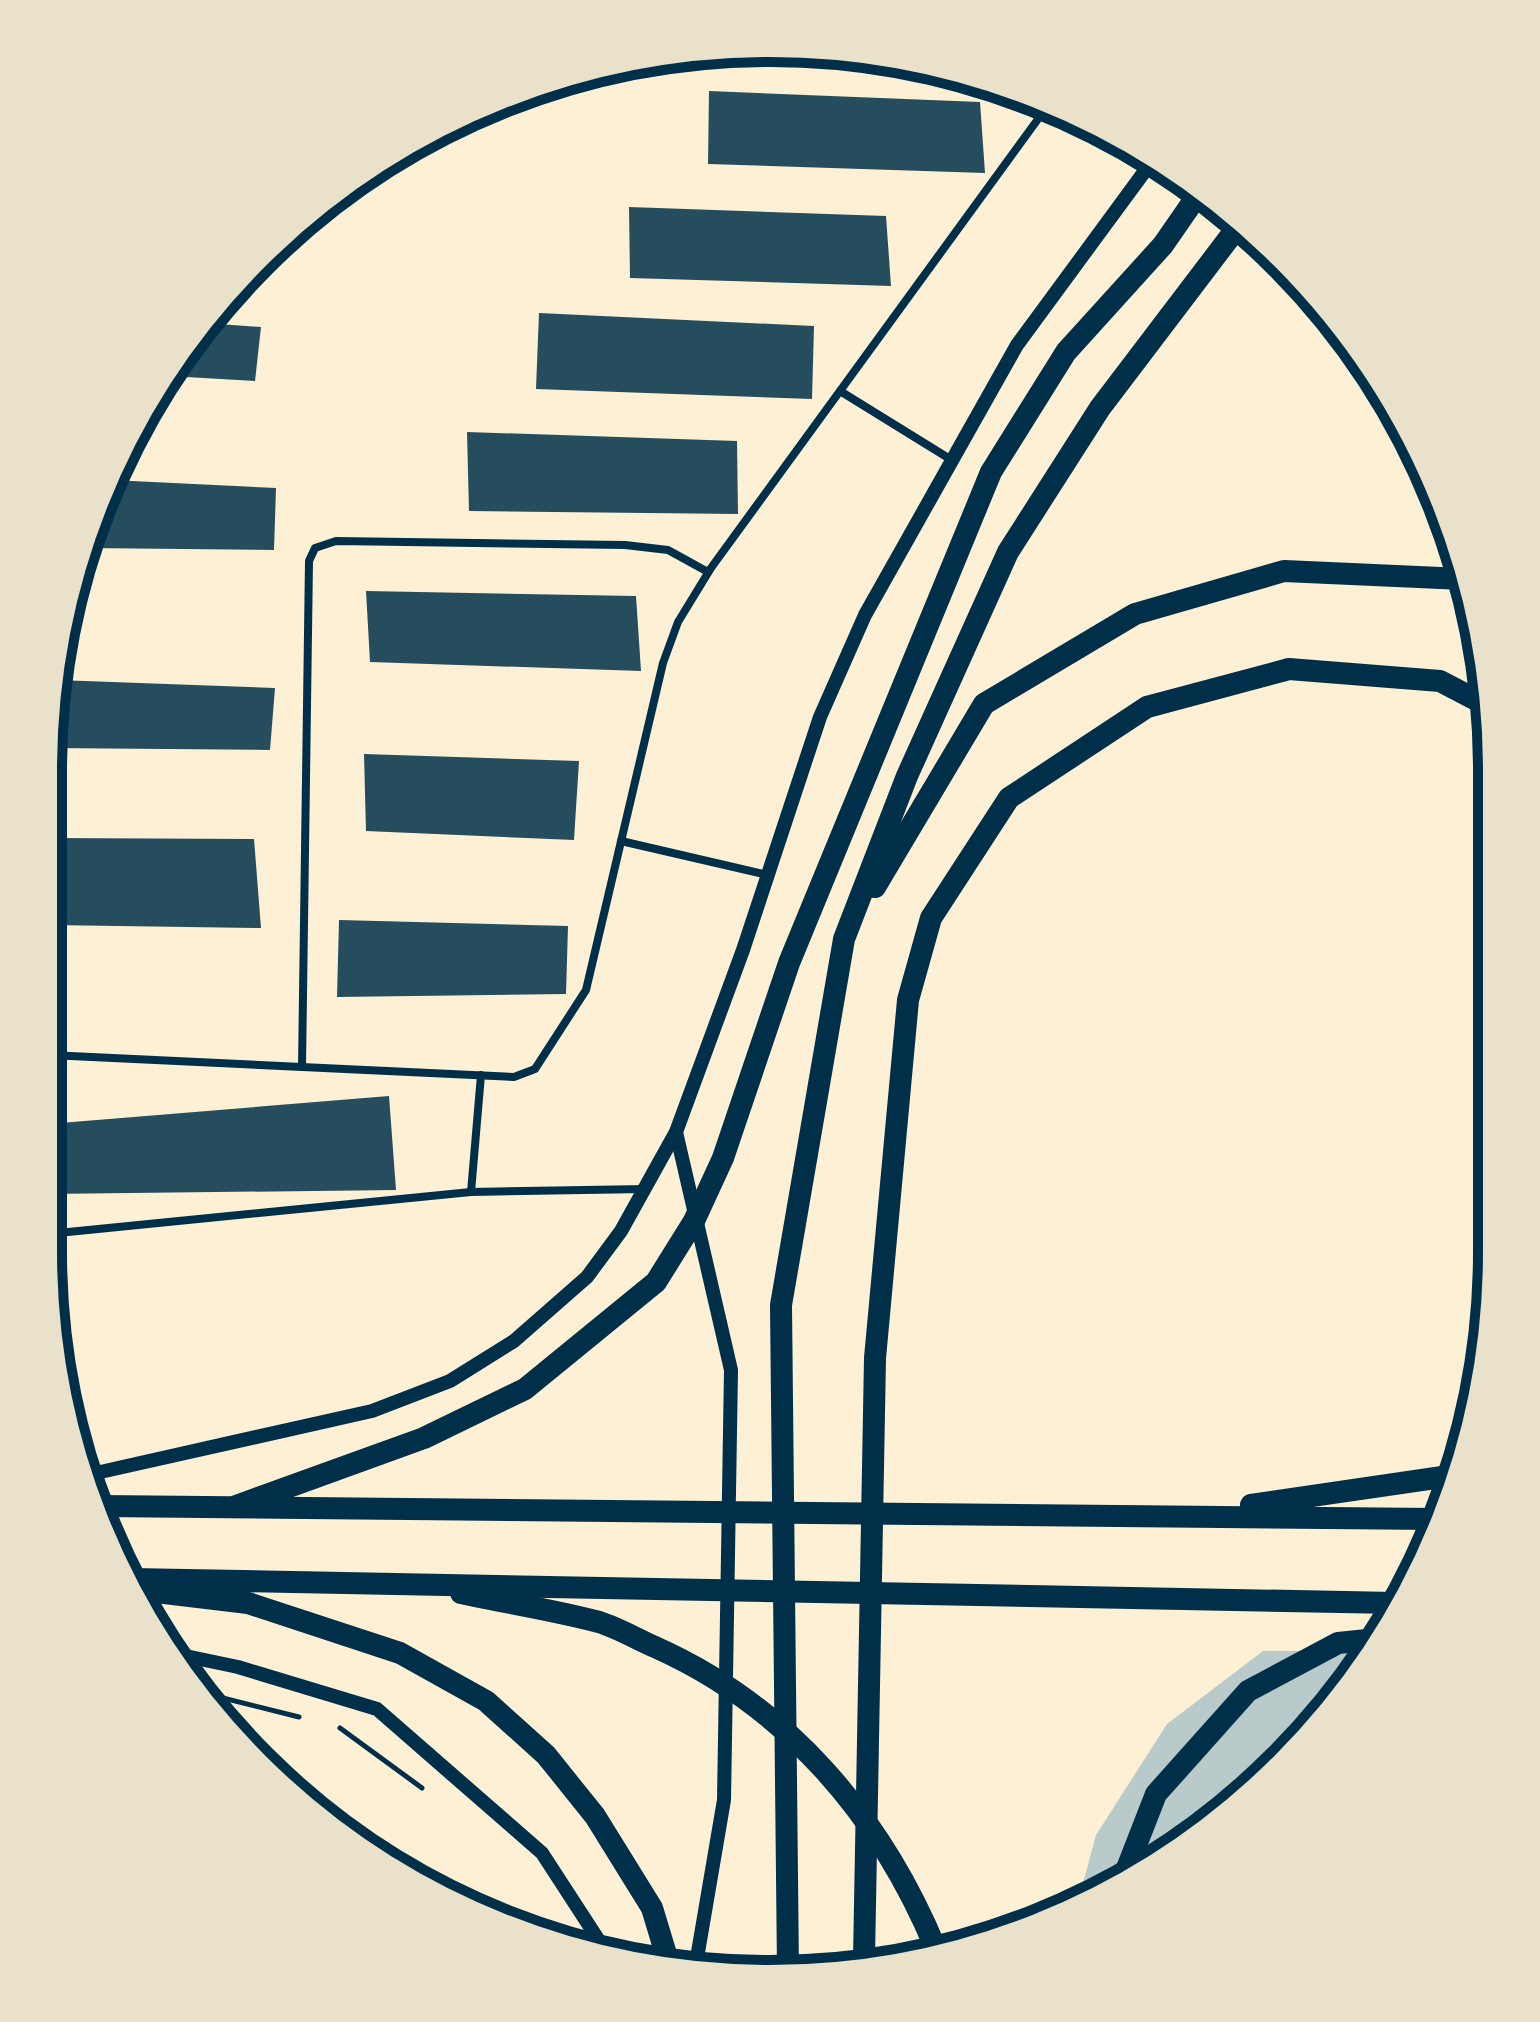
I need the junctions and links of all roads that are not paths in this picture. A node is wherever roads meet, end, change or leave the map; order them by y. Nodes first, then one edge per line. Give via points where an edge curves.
1 (1040, 116) edge
2 (1145, 170) edge
3 (1193, 202) edge
4 (1232, 234) edge
5 (840, 391) junction
6 (950, 459) junction
7 (708, 572) junction
8 (1451, 578) edge
9 (1474, 699) edge
10 (621, 841) junction
11 (768, 875) junction
12 (844, 939) junction
13 (62, 1056) edge
14 (302, 1067) junction
15 (481, 1075) junction
16 (676, 1132) junction
17 (647, 1189) junction
18 (471, 1192) junction
19 (62, 1233) edge
20 (98, 1473) edge
21 (1441, 1477) edge
22 (110, 1506) edge
23 (236, 1506) junction
24 (1186, 1515) junction
25 (1426, 1519) edge
26 (143, 1579) edge
27 (409, 1582) junction
28 (149, 1591) edge
29 (1385, 1603) edge
30 (1362, 1641) edge
31 (189, 1657) edge
32 (1130, 1862) edge
33 (597, 1938) edge
34 (932, 1941) edge
35 (665, 1952) edge
36 (864, 1954) edge
37 (697, 1956) edge
38 (788, 1959) edge

1 - 5 street
2 - 6 street via 1017,345
3 - 23 highway via 1163,245 1066,352 991,472 789,963 723,1158 694,1221 656,1282 525,1389 424,1438
4 - 12 highway via 1100,408 1008,552 907,776
5 - 6 street
5 - 7 street
6 - 11 street via 865,615 827,702
7 - 10 street via 678,622 663,663
7 - 14 street via 668,550 625,545 336,541 315,548 309,561
8 - 12 highway via 1284,571 1135,614 984,704
9 - 36 highway via 1440,681 1289,669 1147,707 1009,798 931,918 908,1000 875,1358
10 - 11 street
10 - 15 street via 586,990 574,1014 535,1069 514,1077
11 - 16 street
12 - 38 highway via 781,1305
13 - 14 street
14 - 15 street
15 - 18 street
16 - 17 street
16 - 37 street via 731,1370 724,1800
17 - 18 street
17 - 20 street via 587,1277 514,1341 450,1381 372,1411
18 - 19 street
21 - 24 highway
22 - 23 highway
23 - 24 highway
24 - 25 highway
26 - 27 highway
27 - 29 highway
27 - 34 highway via 601,1623 742,1694 805,1746 849,1797 900,1871
28 - 35 highway via 248,1603 400,1653 486,1701 546,1755 595,1816 652,1908
30 - 32 highway via 1338,1643 1248,1691 1156,1794
31 - 33 street via 377,1709 542,1853

